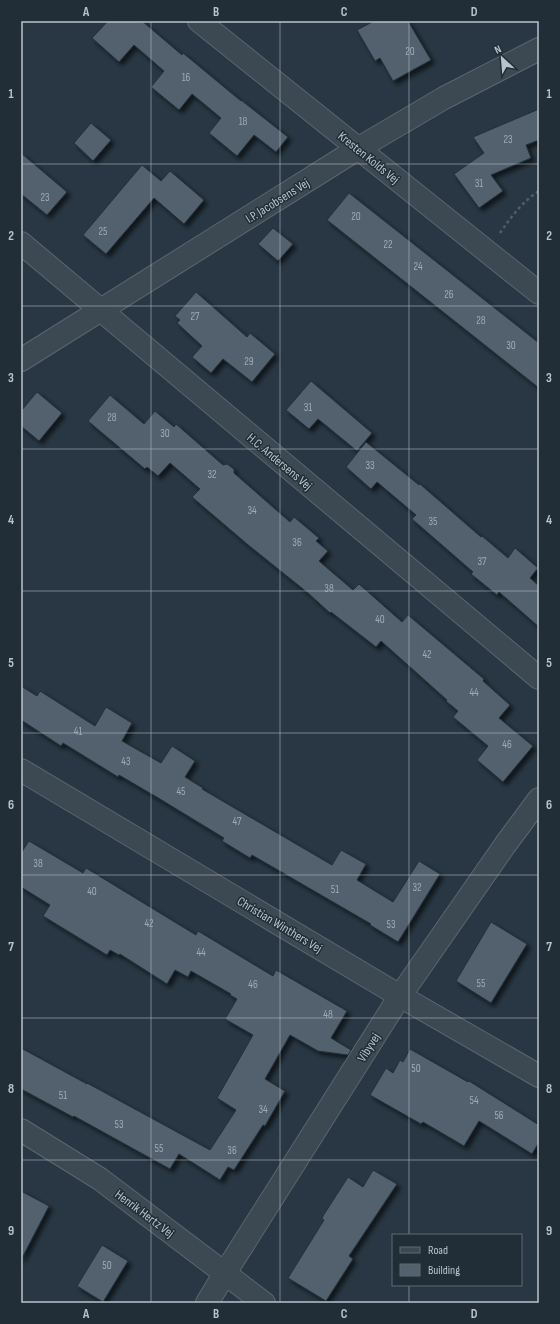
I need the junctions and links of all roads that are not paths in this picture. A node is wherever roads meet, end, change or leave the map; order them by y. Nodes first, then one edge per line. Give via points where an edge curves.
1 (199, 21) edge
2 (539, 49) edge
3 (359, 148) junction
4 (21, 243) edge
5 (539, 293) edge
6 (101, 310) junction
7 (21, 360) edge
8 (539, 678) edge
9 (21, 770) edge
10 (539, 798) edge
11 (400, 996) junction
12 (539, 1076) edge
13 (21, 1130) edge
14 (225, 1272) junction
15 (207, 1303) edge
16 (264, 1303) edge

1 - 3 street, Kresten Kolds Vej
2 - 3 street, I.P. Jacobsens Vej via 444,98
3 - 5 street, Kresten Kolds Vej
3 - 6 street, I.P. Jacobsens Vej
4 - 6 street, H.C. Andersens Vej
6 - 7 street, I.P. Jacobsens Vej
6 - 8 street, H.C. Andersens Vej
9 - 11 street, Christian Winthers Vej
10 - 11 street, Vibyvej
11 - 12 street, Christian Winthers Vej
11 - 14 street, Vibyvej
13 - 14 street, Henrik Hertz Vej via 100,1179
14 - 15 street, Vibyvej
14 - 16 street, Henrik Hertz Vej

